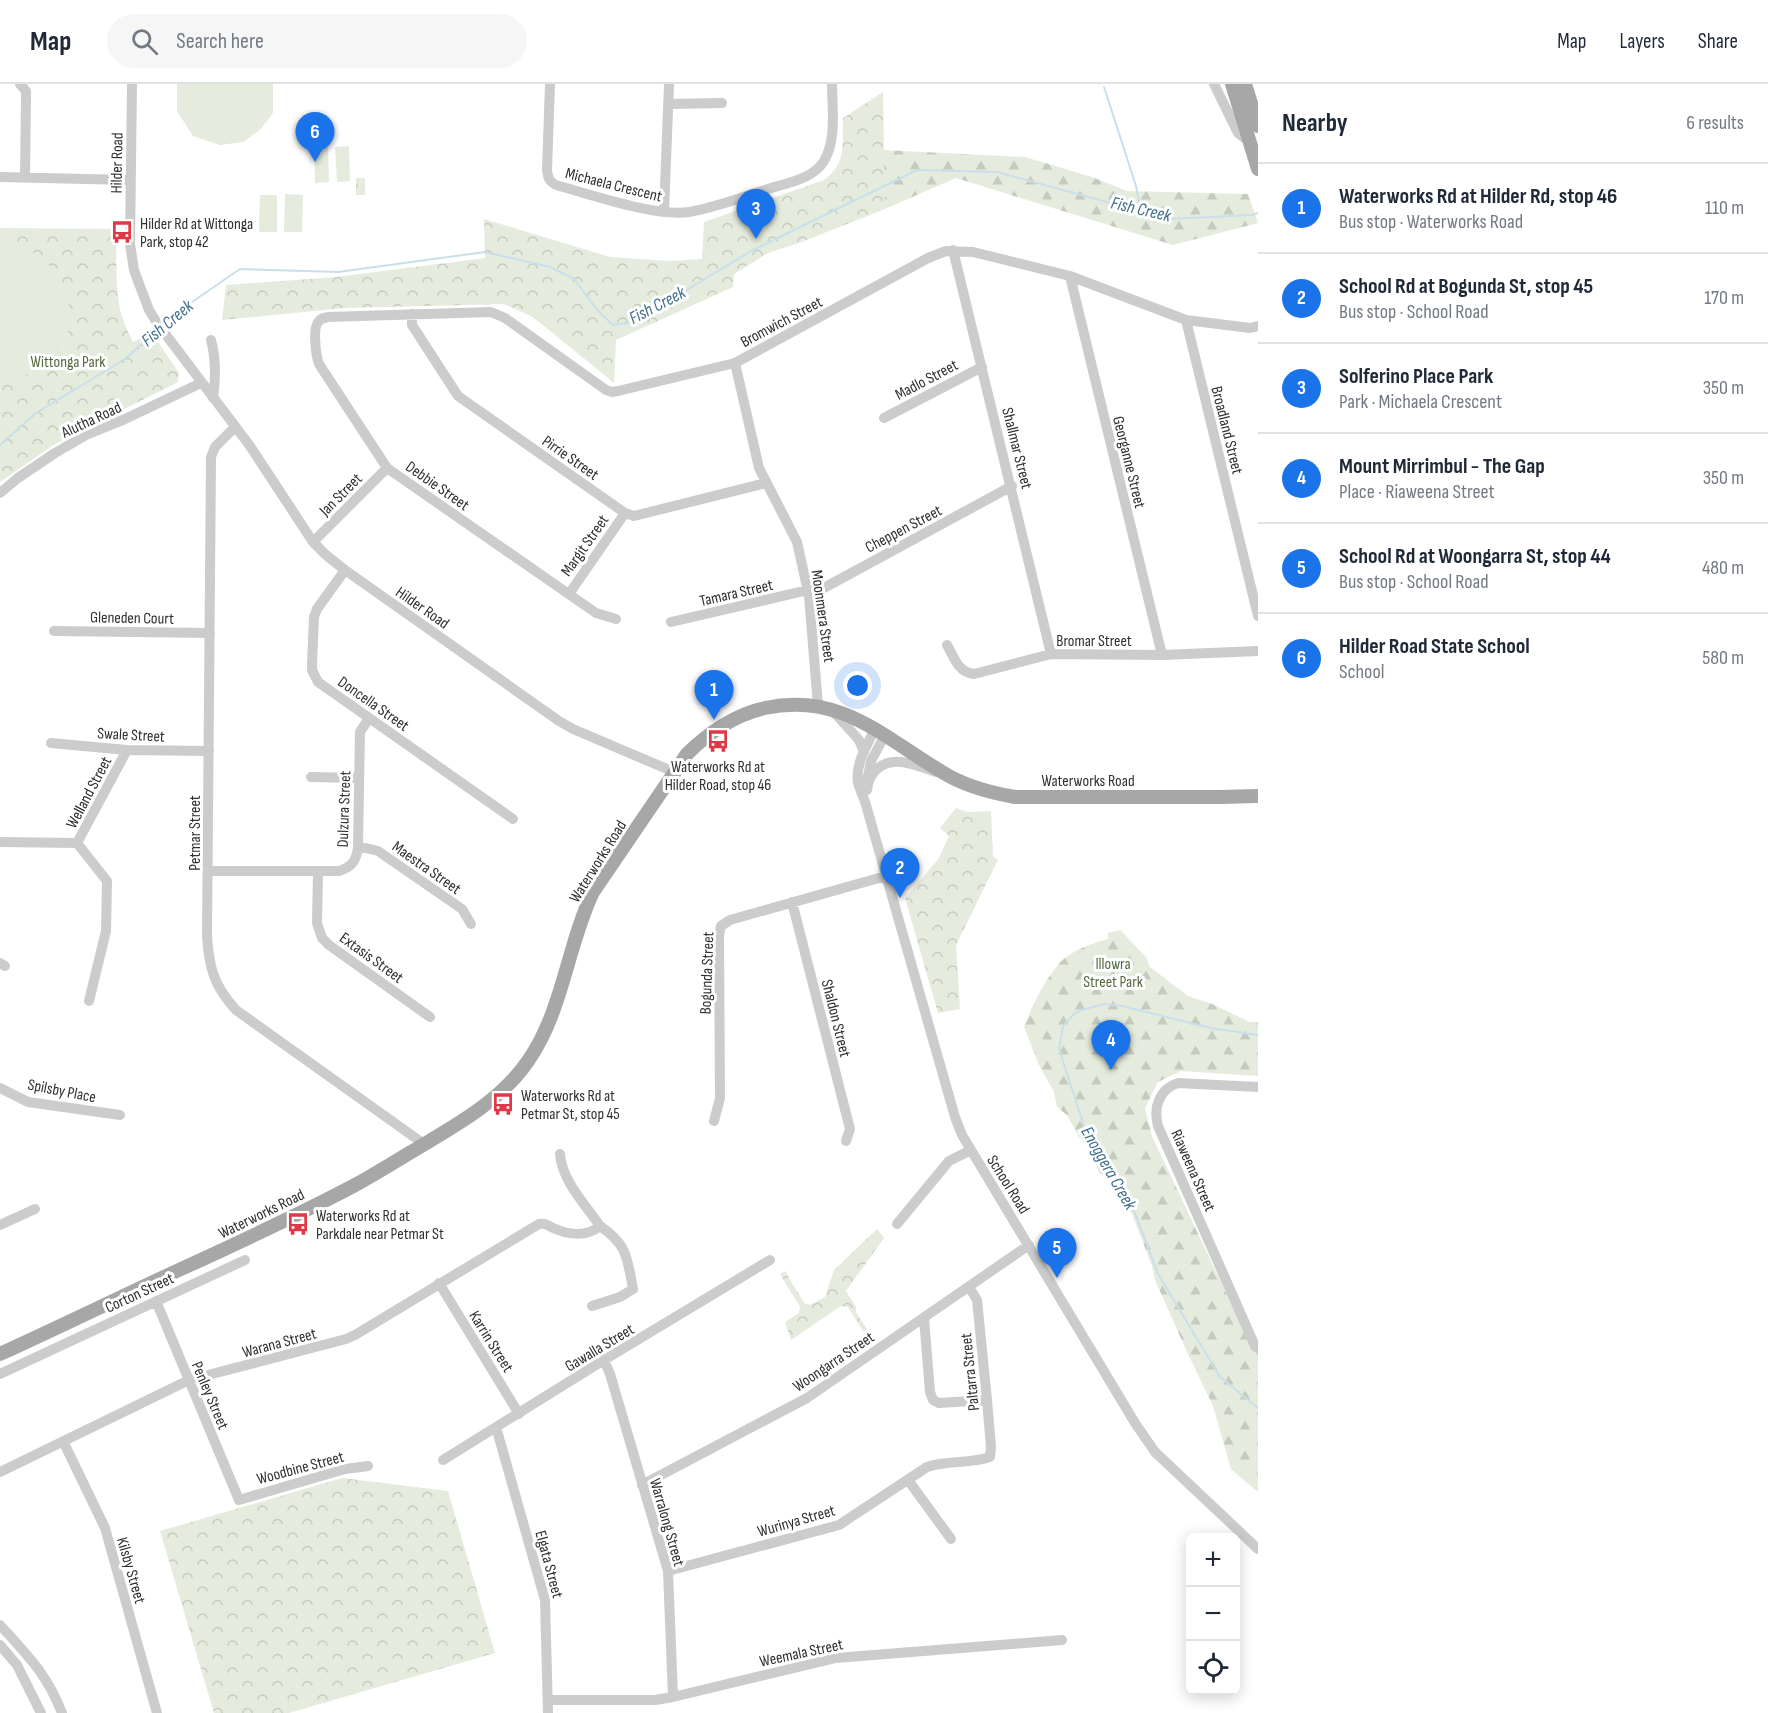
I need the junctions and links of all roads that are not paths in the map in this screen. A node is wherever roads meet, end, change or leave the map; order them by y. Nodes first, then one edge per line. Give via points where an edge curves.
1 (20, 84) edge
2 (132, 84) edge
3 (549, 84) edge
4 (669, 84) edge
5 (832, 84) edge
6 (1233, 84) edge
7 (1240, 84) edge
8 (1245, 84) edge
9 (1216, 86) edge
10 (722, 103) dead end
11 (669, 104) junction
12 (1258, 126) edge
13 (1250, 142) junction
14 (1258, 169) edge
15 (0, 177) edge
16 (25, 178) junction
17 (130, 180) junction
18 (664, 212) junction
19 (953, 250) junction
20 (1070, 276) junction
21 (412, 314) junction
22 (322, 318) joint
23 (1186, 320) junction
24 (1258, 326) edge
25 (211, 340) dead end
26 (735, 363) junction
27 (982, 367) junction
28 (201, 383) junction
29 (213, 398) junction
30 (884, 418) dead end
31 (235, 427) junction
32 (387, 468) junction
33 (766, 483) junction
34 (1012, 486) junction
35 (0, 493) edge
36 (625, 513) junction
37 (314, 542) junction
38 (345, 570) junction
39 (809, 593) junction
40 (569, 594) junction
41 (1258, 616) edge
42 (616, 620) dead end
43 (671, 622) dead end
44 (54, 631) dead end
45 (210, 633) junction
46 (948, 645) dead end
47 (1258, 651) edge
48 (1051, 654) junction
49 (1162, 655) junction
50 (824, 707) junction
51 (369, 718) junction
52 (880, 732) junction
53 (51, 743) dead end
54 (127, 750) junction
55 (209, 751) junction
56 (864, 752) junction
57 (674, 772) junction
58 (310, 777) dead end
59 (950, 777) junction
60 (359, 778) junction
61 (867, 790) junction
62 (1258, 796) edge
63 (866, 805) junction
64 (513, 819) dead end
65 (0, 842) edge
66 (77, 843) junction
67 (358, 846) junction
68 (208, 871) junction
69 (318, 872) junction
70 (886, 876) junction
71 (792, 902) junction
72 (471, 924) dead end
73 (89, 1001) dead end
74 (430, 1017) dead end
75 (1258, 1087) edge
76 (0, 1088) edge
77 (120, 1116) dead end
78 (714, 1121) dead end
79 (846, 1142) dead end
80 (424, 1144) junction
81 (971, 1150) junction
82 (560, 1154) dead end
83 (35, 1209) dead end
84 (897, 1224) dead end
85 (0, 1225) edge
86 (600, 1226) junction
87 (1029, 1245) junction
88 (245, 1260) dead end
89 (770, 1260) dead end
90 (439, 1283) junction
91 (969, 1287) junction
92 (156, 1301) junction
93 (592, 1306) dead end
94 (924, 1318) junction
95 (38, 1336) junction
96 (25, 1343) junction
97 (1258, 1348) edge
98 (47, 1352) junction
99 (0, 1354) edge
100 (33, 1359) junction
101 (604, 1360) junction
102 (0, 1374) edge
103 (189, 1380) junction
104 (987, 1400) junction
105 (519, 1414) junction
106 (496, 1427) junction
107 (63, 1441) junction
108 (990, 1457) joint
109 (444, 1460) dead end
110 (368, 1466) dead end
111 (0, 1472) edge
112 (908, 1480) junction
113 (642, 1485) junction
114 (239, 1500) joint
115 (951, 1539) dead end
116 (1258, 1549) edge
117 (668, 1571) junction
118 (0, 1625) edge
119 (1062, 1640) dead end
120 (0, 1645) edge
121 (673, 1697) junction
122 (548, 1700) junction
123 (41, 1713) edge
124 (62, 1713) edge
125 (157, 1713) edge
126 (548, 1713) edge

1 - 16 street via 26,91
2 - 17 street, Hilder Road
3 - 18 street, Michaela Crescent via 547,170 551,182
4 - 11 street
5 - 18 street, Michaela Crescent via 830,145 814,172 697,210
6 - 13 main road
7 - 13 main road via 1253,132
8 - 12 main road
9 - 13 street via 1238,133
10 - 11 street
11 - 18 street
13 - 14 main road
15 - 16 street
16 - 17 street
17 - 28 street, Hilder Road via 134,270 157,323
19 - 20 street, Bromwich Street
19 - 26 street, Bromwich Street via 928,258
19 - 27 street, Shallmar Street
20 - 23 street, Bromwich Street
20 - 49 street, Georganne Street
21 - 22 street, Bromwich Street
21 - 26 street, Bromwich Street via 483,311 499,315 612,392
21 - 36 street, Pirrie Street via 412,325 458,396
22 - 32 street, Debbie Street via 316,325 319,364
23 - 24 street, Bromwich Street
23 - 41 street, Broadland Street
25 - 29 street via 216,381
26 - 33 street, Moonmera Street via 759,468
27 - 30 street, Madlo Street
27 - 34 street, Shallmar Street
28 - 29 street, Hilder Road
28 - 35 street, Alutha Road via 88,434
29 - 31 street, Hilder Road
31 - 37 street, Hilder Road
31 - 45 street, Petmar Street via 215,447 211,457
32 - 37 street, Jan Street
32 - 40 street, Debbie Street
33 - 36 street via 634,516
33 - 39 street, Moonmera Street via 797,542
34 - 39 street, Cheppen Street
34 - 48 street, Shallmar Street
36 - 40 street, Margit Street
37 - 38 street, Hilder Road
38 - 51 street, Doncella Street via 314,617 312,670 318,682
38 - 57 street, Hilder Road via 559,721
39 - 43 street, Tamara Street
39 - 50 street, Moonmera Street
40 - 42 street, Debbie Street via 597,613
44 - 45 street, Gleneden Court
45 - 55 street, Petmar Street
46 - 48 street, Bromar Street via 959,668 974,675
47 - 49 street, Bromar Street
48 - 49 street, Bromar Street
50 - 52 main road, Waterworks Road via 848,714
50 - 56 street via 860,740
50 - 57 main road, Waterworks Road via 796,703 755,710 712,733 694,747
51 - 60 street, Dulzura Street via 360,732
51 - 64 street, Doncella Street
52 - 56 street, School Road
52 - 59 main road, Waterworks Road
52 - 61 street, School Road via 869,765
53 - 54 street, Swale Street
54 - 55 street, Swale Street
54 - 66 street, Welland Street
55 - 68 street, Petmar Street
56 - 63 street, School Road via 858,781
57 - 80 main road, Waterworks Road via 593,892 552,1013 528,1061 489,1102
58 - 60 street
59 - 61 street via 894,761 874,772
59 - 62 main road, Waterworks Road via 1015,797
60 - 67 street, Dulzura Street
61 - 63 street, School Road
63 - 70 street, School Road
65 - 66 street, Welland Street
66 - 73 street via 107,880 106,932
67 - 69 street, Dulzura Street via 352,865 339,871
67 - 72 street, Maestra Street via 378,851 462,909
68 - 69 street, Dulzura Street
68 - 80 street, Petmar Street via 208,952 215,982 225,998 236,1010
69 - 74 street, Extasis Street via 317,923 322,938
70 - 71 street, Bogunda Street
70 - 81 street, School Road via 955,1118
71 - 78 street, Bogunda Street via 729,920 721,926 720,1098
71 - 79 street, Shaldon Street via 850,1129
75 - 97 street, Riaweena Street via 1170,1085 1161,1096 1155,1117
76 - 77 street, Spilsby Place via 28,1102
80 - 95 main road, Waterworks Road via 284,1221
81 - 84 street via 949,1161
81 - 87 street, School Road
82 - 86 street via 570,1184
83 - 85 street
86 - 90 street, Warana Street via 578,1234 540,1224
86 - 93 street via 626,1252 633,1289
87 - 91 street, Woongarra Street
87 - 116 street, School Road via 1155,1452
88 - 92 street, Corton Street
89 - 101 street, Gawalla Street
90 - 103 street, Warana Street via 346,1339
90 - 105 street, Karrin Street
91 - 94 street, Woongarra Street
91 - 104 street, Paltarra Street via 977,1300
92 - 98 street, Corton Street
92 - 103 street, Penley Street
94 - 104 street via 933,1400
94 - 113 street, Woongarra Street via 807,1398
95 - 96 main road, Waterworks Road
95 - 98 street
96 - 99 main road, Waterworks Road
96 - 100 street
98 - 100 street, Corton Street
100 - 102 street, Corton Street
101 - 105 street, Gawalla Street
101 - 113 street, Warralong Street
103 - 107 street, Warana Street
103 - 114 street, Penley Street
104 - 108 street, Paltarra Street
105 - 106 street, Gawalla Street
106 - 109 street, Gawalla Street
106 - 122 street, Elgata Street via 545,1600
107 - 111 street, Warana Street
107 - 125 street, Kilsby Street via 105,1528
108 - 112 street, Wurinya Street via 927,1467
110 - 114 street, Woodbine Street
112 - 115 street
112 - 117 street, Wurinya Street via 838,1525
113 - 117 street, Warralong Street
117 - 121 street, Warralong Street
118 - 124 street via 37,1665
119 - 121 street, Weemala Street via 836,1658
120 - 123 street via 17,1665
121 - 122 street, Weemala Street
122 - 126 street, Elgata Street

